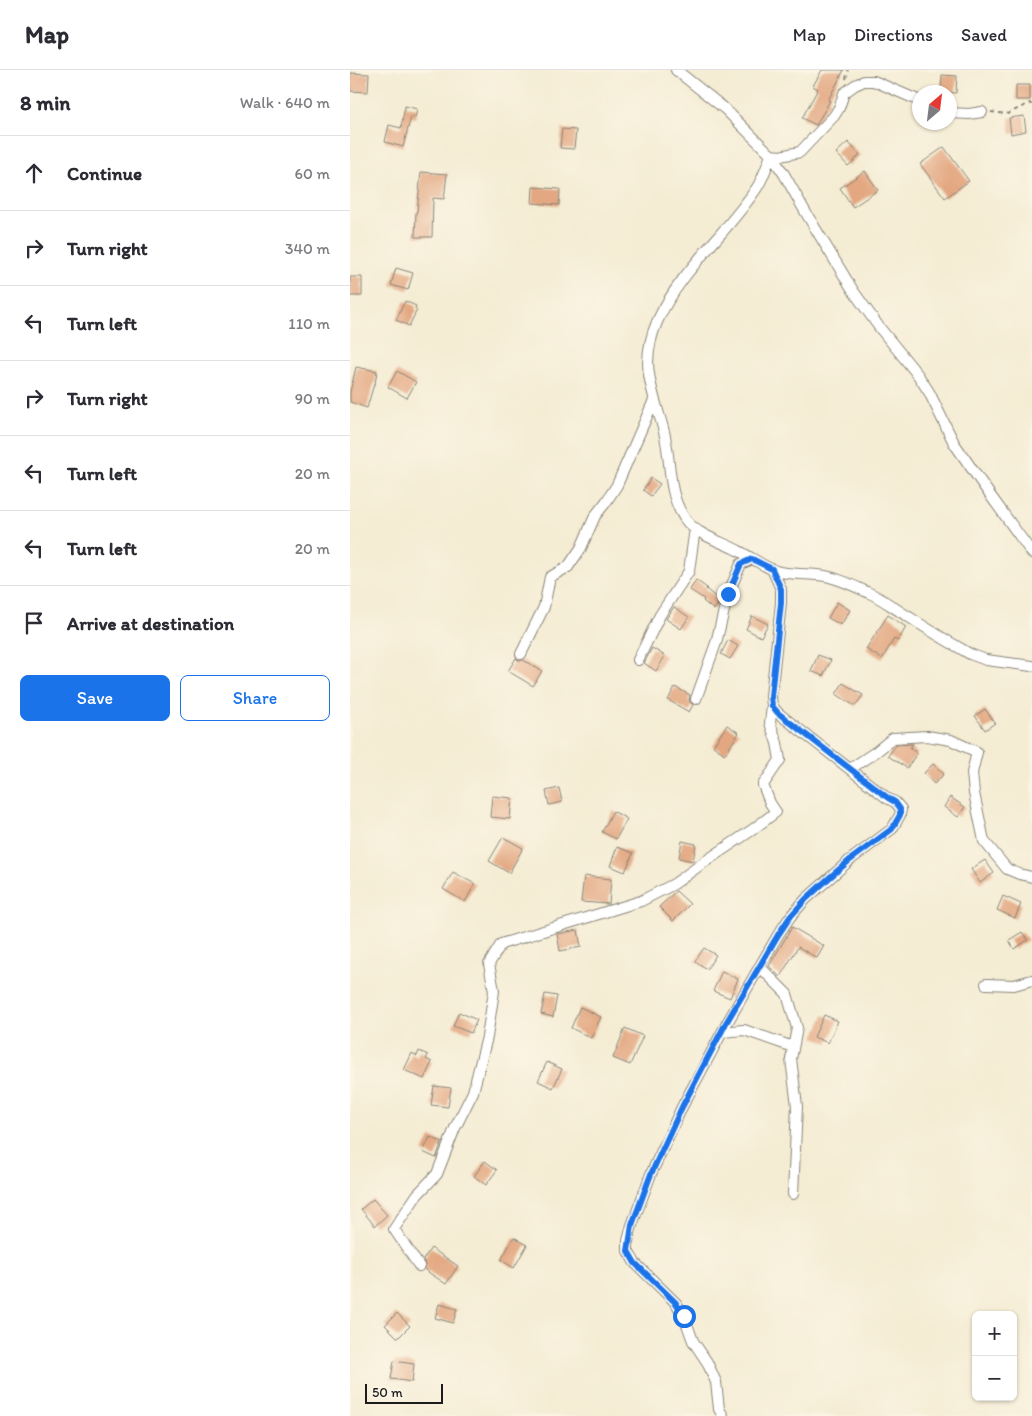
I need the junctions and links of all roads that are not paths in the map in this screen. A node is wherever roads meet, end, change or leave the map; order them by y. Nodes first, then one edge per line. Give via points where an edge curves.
1 (676, 70) edge
2 (912, 98) edge
3 (982, 112) road end
4 (957, 113) edge
5 (771, 155) junction
6 (654, 400) junction
7 (695, 528) junction
8 (1032, 553) edge
9 (752, 559) junction
10 (772, 569) junction
11 (521, 654) dead end
12 (638, 660) dead end
13 (1032, 666) edge
14 (696, 699) dead end
15 (772, 706) junction
16 (850, 769) junction
17 (1032, 877) edge
18 (760, 966) junction
19 (1032, 980) edge
20 (986, 984) dead end
21 (722, 1032) junction
22 (793, 1047) junction
23 (793, 1194) dead end
24 (419, 1266) dead end
25 (723, 1416) edge

1 - 5 street via 725,109
2 - 5 street via 864,80 844,93 834,116 800,152
3 - 4 street
5 - 6 street via 748,201 672,295 658,322 651,338 648,370
5 - 8 street via 854,292 918,375 954,443
6 - 7 street via 665,436 674,496 686,521
6 - 11 street via 617,485 595,516 581,548 568,567 550,577 544,606
7 - 9 street
7 - 12 street via 689,571 660,616
9 - 10 street
9 - 14 street via 741,564 728,594 716,643
10 - 13 street via 819,575 842,582 870,593 970,654 986,660
10 - 15 street via 781,589
15 - 16 street
15 - 24 street via 770,723 780,760 763,784 776,812 674,884 641,901 501,944 490,964 494,991 487,1037 473,1092 437,1174 394,1229
16 - 17 street via 893,738 927,736 951,740 977,752 972,773 984,841 1007,869
16 - 18 street via 895,802 900,815 892,829 806,899 790,917
18 - 21 street
18 - 22 street via 787,994 797,1028
19 - 20 street via 1014,985
21 - 22 street via 744,1030
21 - 25 street via 651,1174 632,1225 628,1251 635,1263 676,1303 684,1316 693,1341 716,1382 719,1409
22 - 23 street via 791,1058 797,1106

